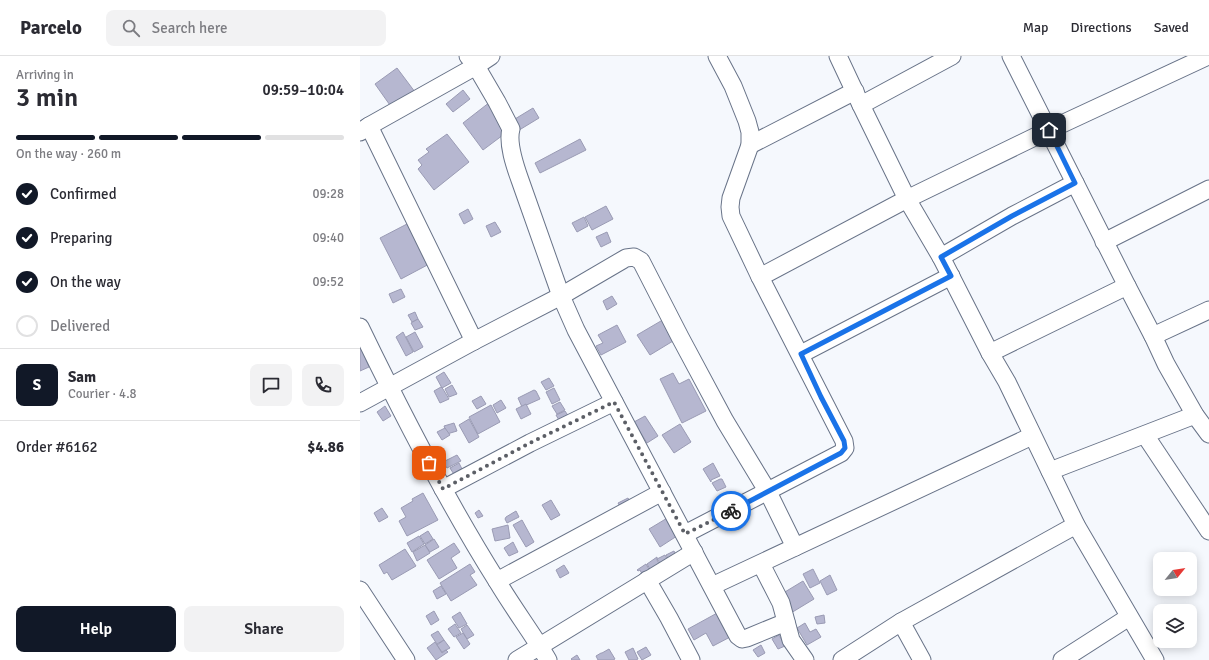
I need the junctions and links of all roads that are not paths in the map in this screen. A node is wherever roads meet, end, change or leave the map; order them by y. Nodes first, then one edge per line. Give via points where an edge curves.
1 (491, 56) edge
2 (717, 56) edge
3 (838, 56) edge
4 (952, 56) edge
5 (1011, 56) edge
6 (1208, 56) edge
7 (472, 61) edge
8 (858, 98) junction
9 (364, 129) edge
10 (1049, 130) junction
11 (750, 145) junction
12 (1075, 183) junction
13 (1209, 189) edge
14 (907, 199) junction
15 (1104, 242) junction
16 (941, 257) junction
17 (951, 276) junction
18 (760, 277) junction
19 (1127, 286) junction
20 (561, 296) junction
21 (1209, 310) edge
22 (360, 328) edge
23 (1153, 336) junction
24 (474, 341) junction
25 (990, 353) junction
26 (801, 354) junction
27 (389, 387) junction
28 (614, 402) junction
29 (360, 403) edge
30 (1195, 415) junction
31 (1209, 434) edge
32 (1145, 435) junction
33 (1032, 436) junction
34 (1050, 471) junction
35 (443, 489) junction
36 (662, 492) junction
37 (768, 492) junction
38 (1076, 525) junction
39 (1209, 531) edge
40 (685, 534) junction
41 (795, 547) junction
42 (694, 552) junction
43 (761, 564) junction
44 (647, 580) junction
45 (497, 581) junction
46 (712, 586) junction
47 (360, 590) edge
48 (1129, 617) junction
49 (786, 622) junction
50 (901, 622) junction
51 (544, 653) edge
52 (406, 660) edge
53 (517, 660) edge
54 (691, 660) edge
55 (805, 660) edge
56 (842, 660) edge
57 (922, 660) edge
58 (1062, 660) edge
59 (1155, 660) edge

1 - 7 street
2 - 11 street via 747,121
3 - 8 street
4 - 8 street
5 - 10 street
6 - 10 street
7 - 9 street
7 - 20 street via 498,102 511,129 509,135 514,162
8 - 11 street
8 - 14 street
9 - 24 street
10 - 12 street
10 - 14 street
11 - 18 street via 730,207 731,216
12 - 15 street
12 - 16 street
13 - 15 street
14 - 16 street
14 - 18 street
15 - 19 street
16 - 17 street
17 - 25 street
17 - 26 street
18 - 26 street
19 - 23 street
19 - 25 street
20 - 24 street
20 - 28 street
20 - 37 street via 626,258 634,257 641,261 725,421
21 - 23 street
22 - 27 street
23 - 30 street
24 - 27 street
25 - 33 street via 1007,382
26 - 37 street via 844,441 845,448 841,453
27 - 29 street
27 - 35 street
28 - 35 street
28 - 36 street
30 - 31 street
30 - 32 street
32 - 34 street
32 - 39 street
33 - 34 street
33 - 41 street
34 - 38 street
35 - 45 street
36 - 40 street
36 - 45 street
37 - 40 street
37 - 41 street
38 - 48 street
38 - 50 street
40 - 42 street
41 - 43 street
42 - 44 street
42 - 46 street
43 - 46 street
43 - 49 street via 781,603
44 - 51 street
44 - 54 street
45 - 51 street
46 - 49 street via 738,636 742,639
47 - 52 street
48 - 58 street
48 - 59 street
49 - 55 street via 791,640
50 - 56 street
50 - 57 street
51 - 53 street

